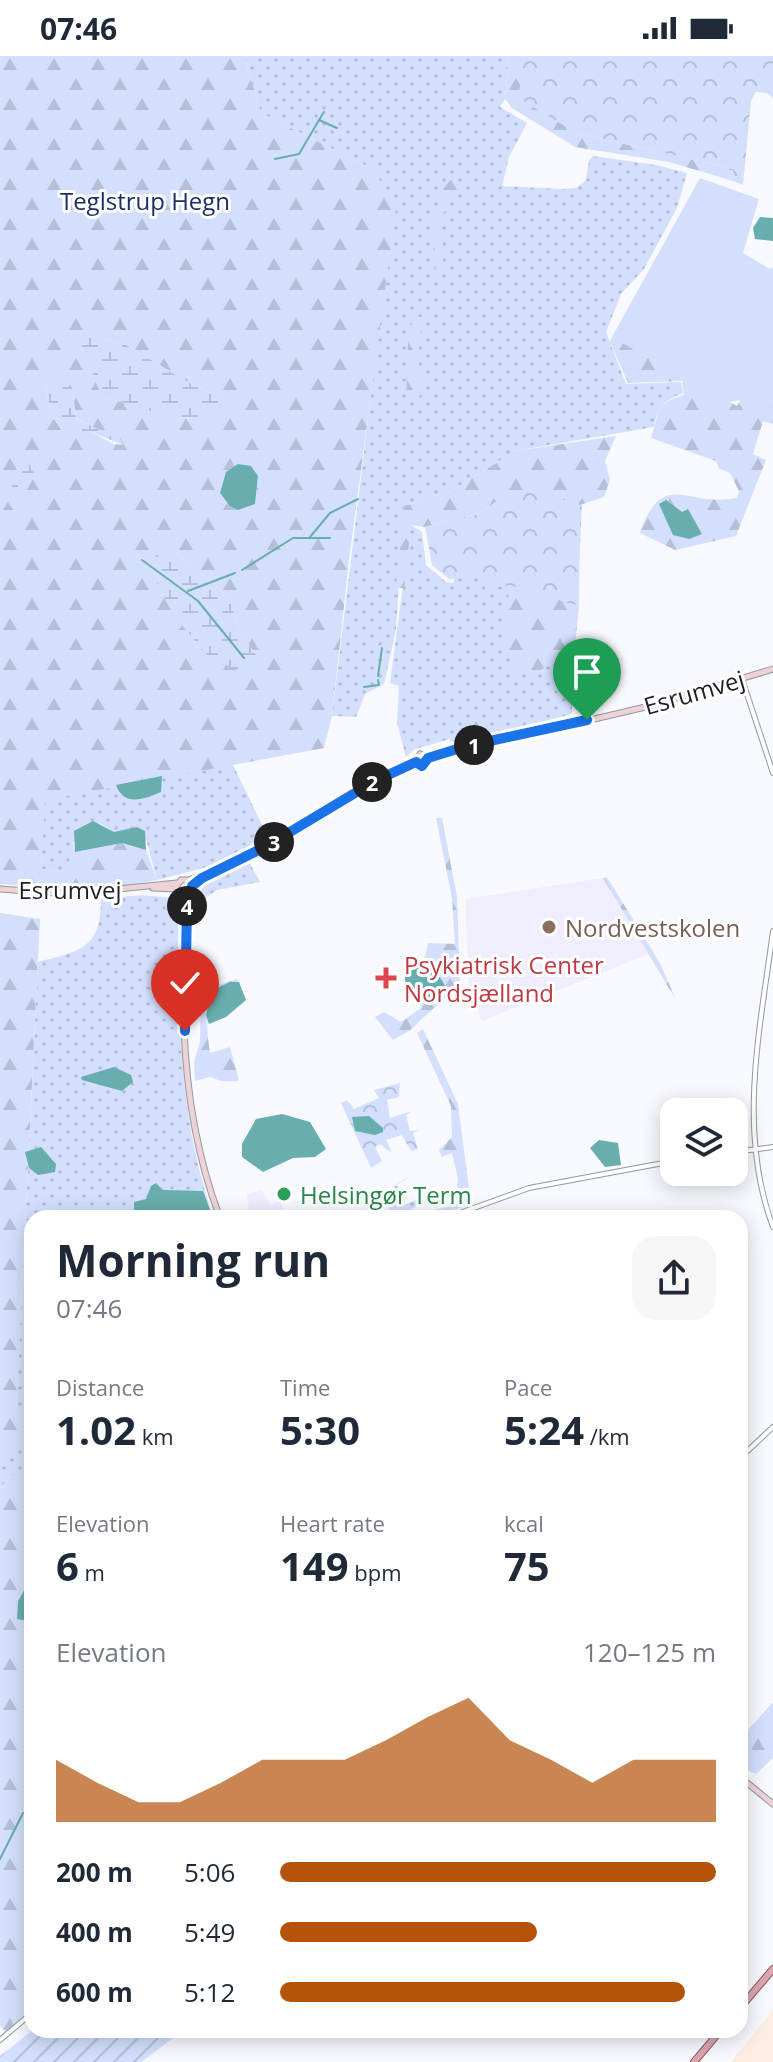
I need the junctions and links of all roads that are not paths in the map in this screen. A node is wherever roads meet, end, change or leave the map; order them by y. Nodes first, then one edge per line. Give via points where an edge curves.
1 (773, 669) edge
2 (742, 679) junction
3 (773, 773) edge
4 (191, 883) junction
5 (0, 889) edge
6 (178, 889) junction
7 (189, 894) junction
8 (773, 931) edge
9 (184, 963) junction
10 (773, 1147) edge
11 (754, 1149) junction
12 (748, 1150) edge
13 (660, 1164) edge
14 (217, 1210) edge
15 (468, 1210) edge
16 (773, 1227) edge
17 (773, 1427) edge
18 (748, 1450) edge
19 (748, 1784) edge
20 (773, 1804) edge
21 (773, 1969) edge
22 (748, 1999) edge
23 (24, 2020) edge
24 (714, 2038) edge
25 (0, 2040) edge
26 (694, 2062) edge

1 - 2 main road, Esrumvej
2 - 3 street
2 - 4 main road, Esrumvej via 428,758 424,765 416,762
4 - 6 main road
4 - 7 main road
5 - 6 main road, Esrumvej via 65,894
6 - 7 main road
6 - 9 main road
7 - 9 main road
8 - 11 street via 753,1087
9 - 14 main road via 190,1100
10 - 11 street
11 - 12 street
11 - 16 street
13 - 15 street via 529,1188
17 - 18 street
19 - 20 main road
21 - 22 main road
23 - 25 street
24 - 26 main road

